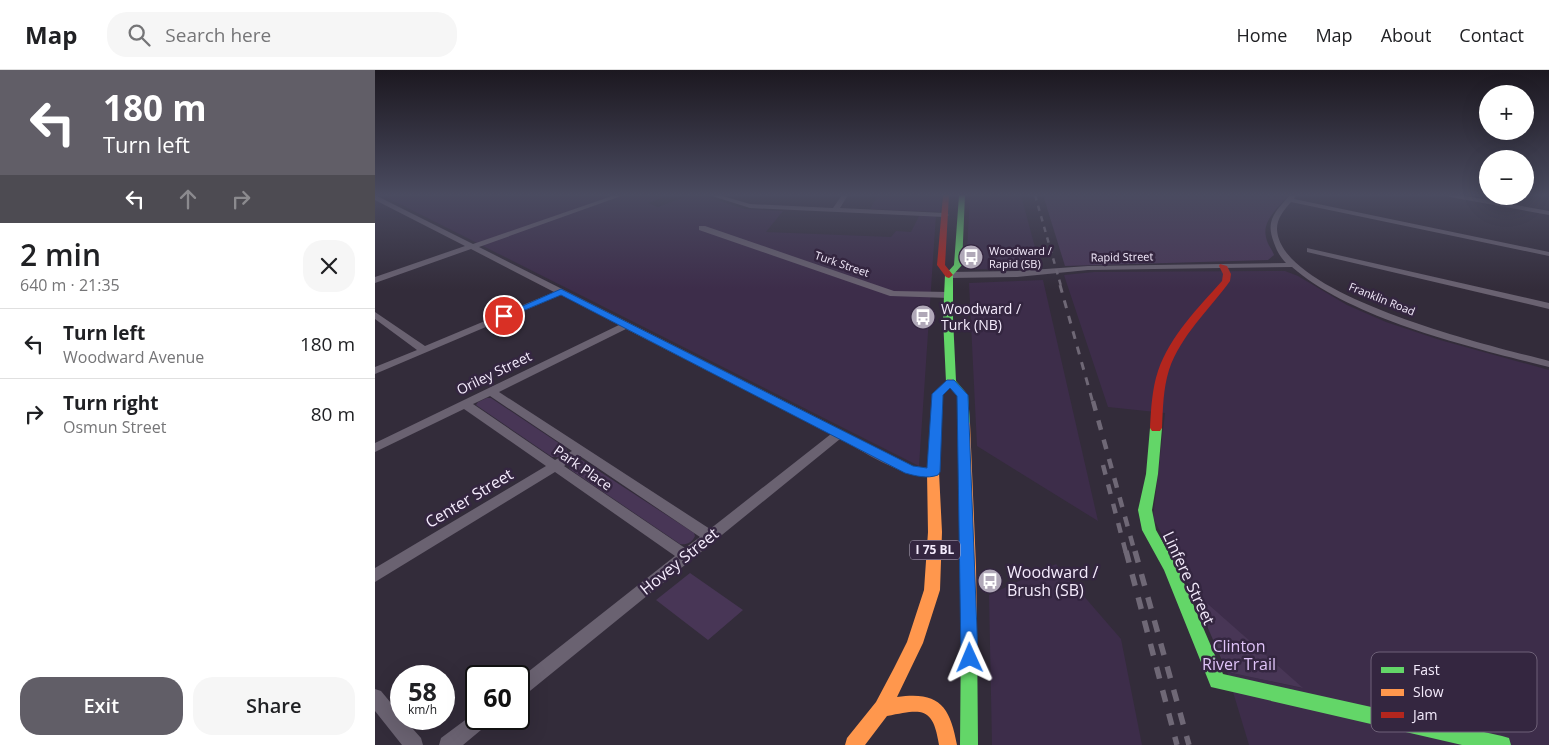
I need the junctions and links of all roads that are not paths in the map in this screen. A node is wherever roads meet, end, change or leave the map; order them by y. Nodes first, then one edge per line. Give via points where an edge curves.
1 (434, 226) edge
2 (529, 226) edge
3 (944, 226) edge
4 (960, 226) edge
5 (1274, 226) edge
6 (1425, 226) edge
7 (703, 228) dead end
8 (472, 246) junction
9 (1310, 250) dead end
10 (1549, 254) edge
11 (1295, 265) junction
12 (1223, 266) junction
13 (949, 274) junction
14 (375, 280) edge
15 (561, 292) junction
16 (949, 295) junction
17 (1549, 306) edge
18 (375, 315) edge
19 (626, 324) junction
20 (424, 350) junction
21 (1549, 364) edge
22 (375, 370) edge
23 (951, 382) junction
24 (490, 391) junction
25 (465, 404) junction
26 (839, 434) junction
27 (375, 448) edge
28 (580, 451) junction
29 (555, 466) junction
30 (933, 472) junction
31 (710, 536) junction
32 (685, 556) junction
33 (375, 576) edge
34 (530, 680) edge
35 (375, 697) edge
36 (882, 708) junction
37 (1371, 716) edge
38 (467, 730) edge
39 (1444, 732) edge
40 (414, 745) edge
41 (448, 745) edge
42 (854, 745) edge
43 (948, 745) edge
44 (969, 745) edge
45 (1502, 745) edge

1 - 8 street
2 - 8 street
3 - 13 main road, I 75 BL via 941,265
4 - 13 main road, I 75 BL via 958,265
5 - 11 street, Franklin Road via 1278,246
6 - 10 street
7 - 16 street, Turk Street via 893,294
8 - 14 street
8 - 15 street
9 - 17 street
11 - 12 street, Rapid Street
11 - 21 street, Franklin Road via 1328,289 1389,317
12 - 13 street, Rapid Street
12 - 37 main road, Linfere Street via 1226,281 1175,347 1164,369 1159,390 1153,474 1145,516 1149,530 1171,569 1217,681
13 - 16 main road, I 75 BL
15 - 19 street
15 - 20 street
16 - 23 main road, I 75 BL
18 - 20 street
19 - 24 street, Oriley Street
19 - 26 street
20 - 22 street
23 - 30 main road, I 75 BL via 938,394
23 - 44 main road, I 75 BL via 963,395 969,567
24 - 25 street, Oriley Street
24 - 28 street, Park Place
25 - 27 street, Oriley Street
25 - 29 street, Park Place
26 - 30 street via 909,470
26 - 31 street, Hovey Street
28 - 29 street, Center Street
28 - 31 street, Park Place
29 - 32 street, Park Place
29 - 33 street, Center Street
30 - 36 main road, I 75 BL via 935,532 932,590 915,642
31 - 32 street, Hovey Street
32 - 34 street, Hovey Street
35 - 40 street
36 - 42 main road, I 75 BL
36 - 43 main road via 921,702 931,706 941,713 948,732
38 - 41 street
39 - 45 main road, Linfere Street

